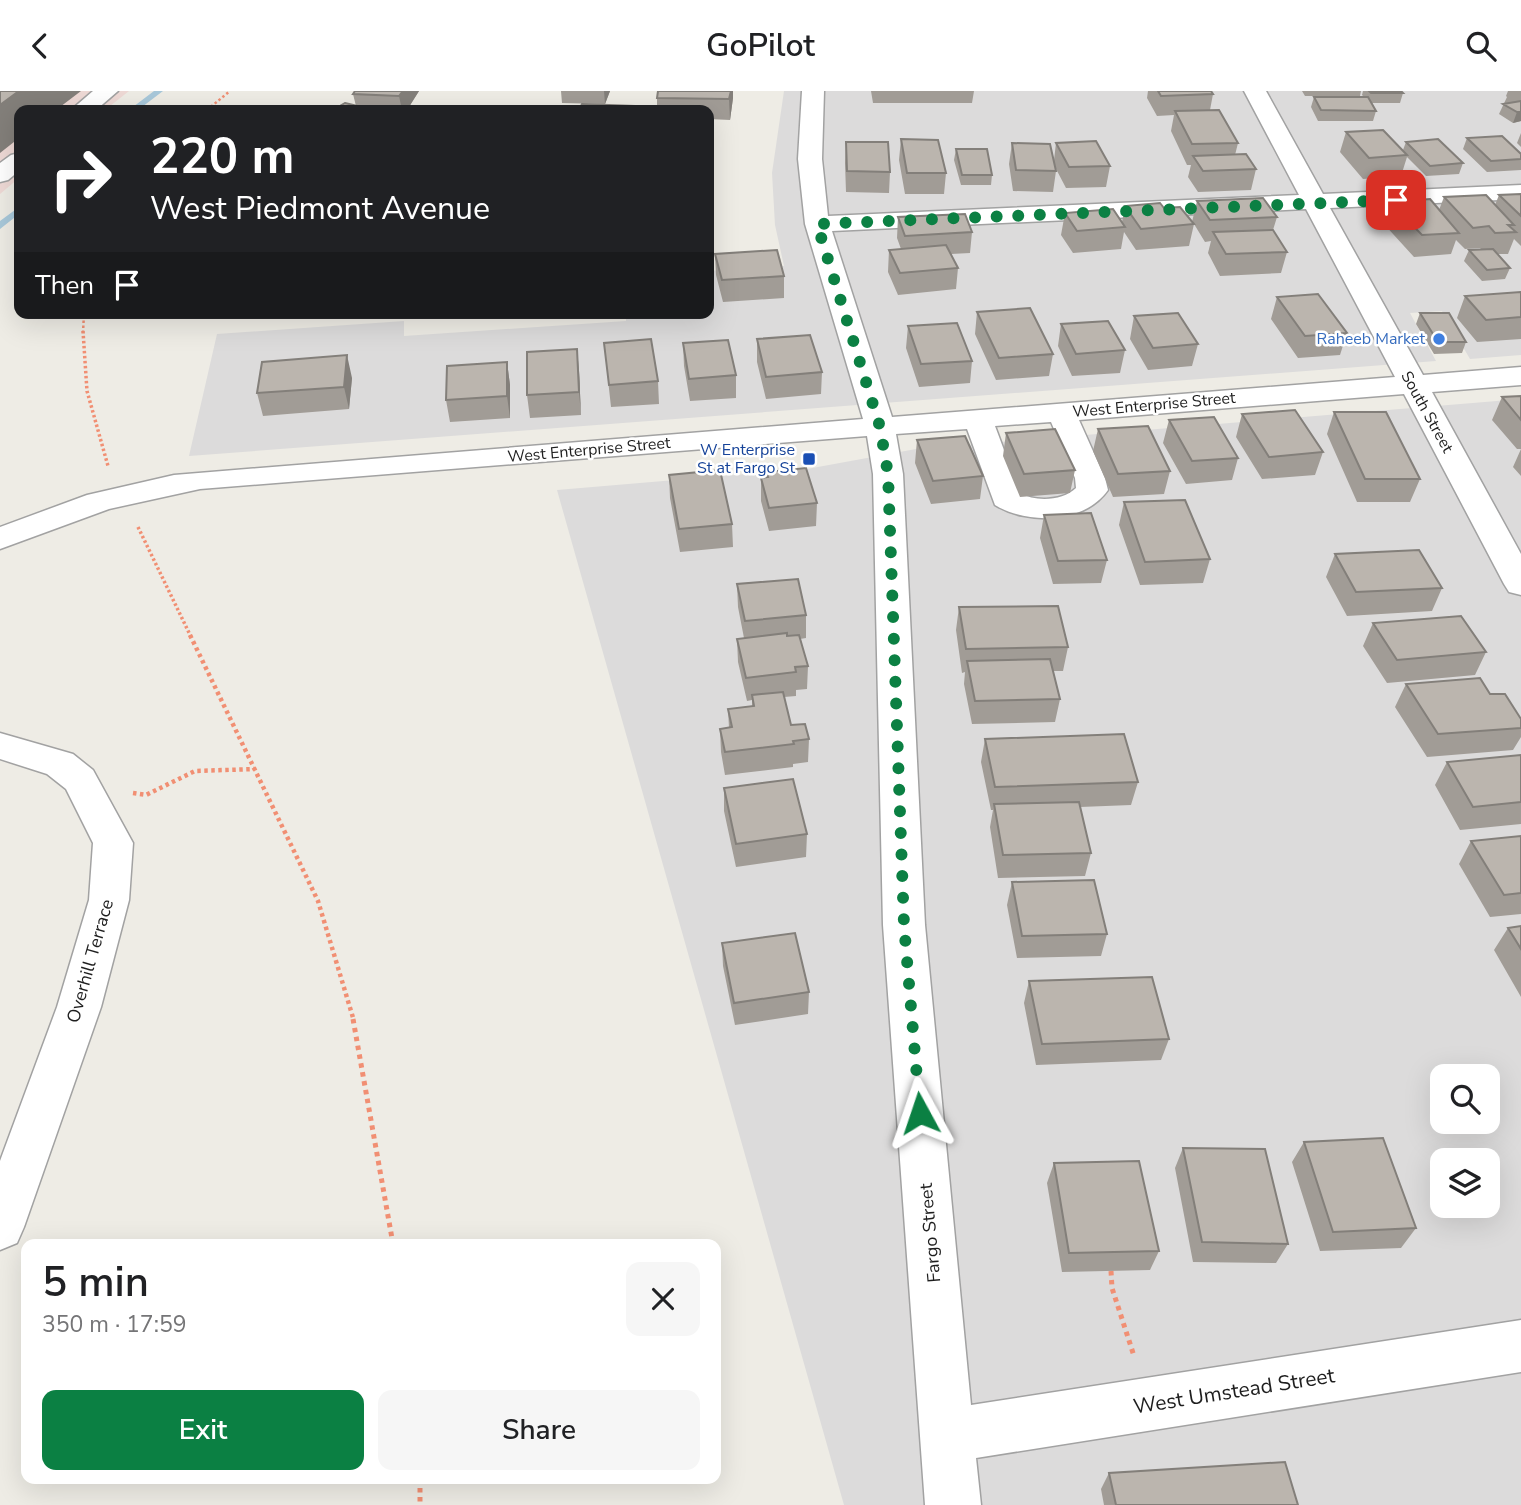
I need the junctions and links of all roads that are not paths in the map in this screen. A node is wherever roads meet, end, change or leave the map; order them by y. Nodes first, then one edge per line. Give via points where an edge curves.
1 (107, 91) edge
2 (813, 91) edge
3 (1255, 91) edge
4 (89, 105) edge
5 (14, 164) edge
6 (0, 175) edge
7 (1521, 193) edge
8 (1315, 203) junction
9 (817, 224) junction
10 (1521, 376) edge
11 (1412, 384) junction
12 (1061, 412) junction
13 (978, 419) junction
14 (880, 427) junction
15 (0, 539) edge
16 (1521, 585) edge
17 (0, 746) edge
18 (5, 1199) edge
19 (1521, 1346) edge
20 (947, 1436) junction
21 (953, 1505) edge

1 - 4 street
2 - 9 street, Fargo Street via 810,159
3 - 8 street, South Street
5 - 6 street
7 - 8 street
8 - 9 street
8 - 11 street, South Street
9 - 14 street, Fargo Street
10 - 11 street, West Enterprise Street
11 - 12 street, West Enterprise Street
11 - 16 street, South Street
12 - 13 street, West Enterprise Street
12 - 13 street via 1092,490 1083,499 1053,509 1019,506 1006,498
13 - 14 street, West Enterprise Street
14 - 15 street, West Enterprise Street via 170,484 94,501
14 - 20 street, Fargo Street via 888,474 904,925
17 - 18 street, Overhill Terrace via 60,764 82,784 113,843 109,900 79,1007
19 - 20 street, West Umstead Street
20 - 21 street, Fargo Street

